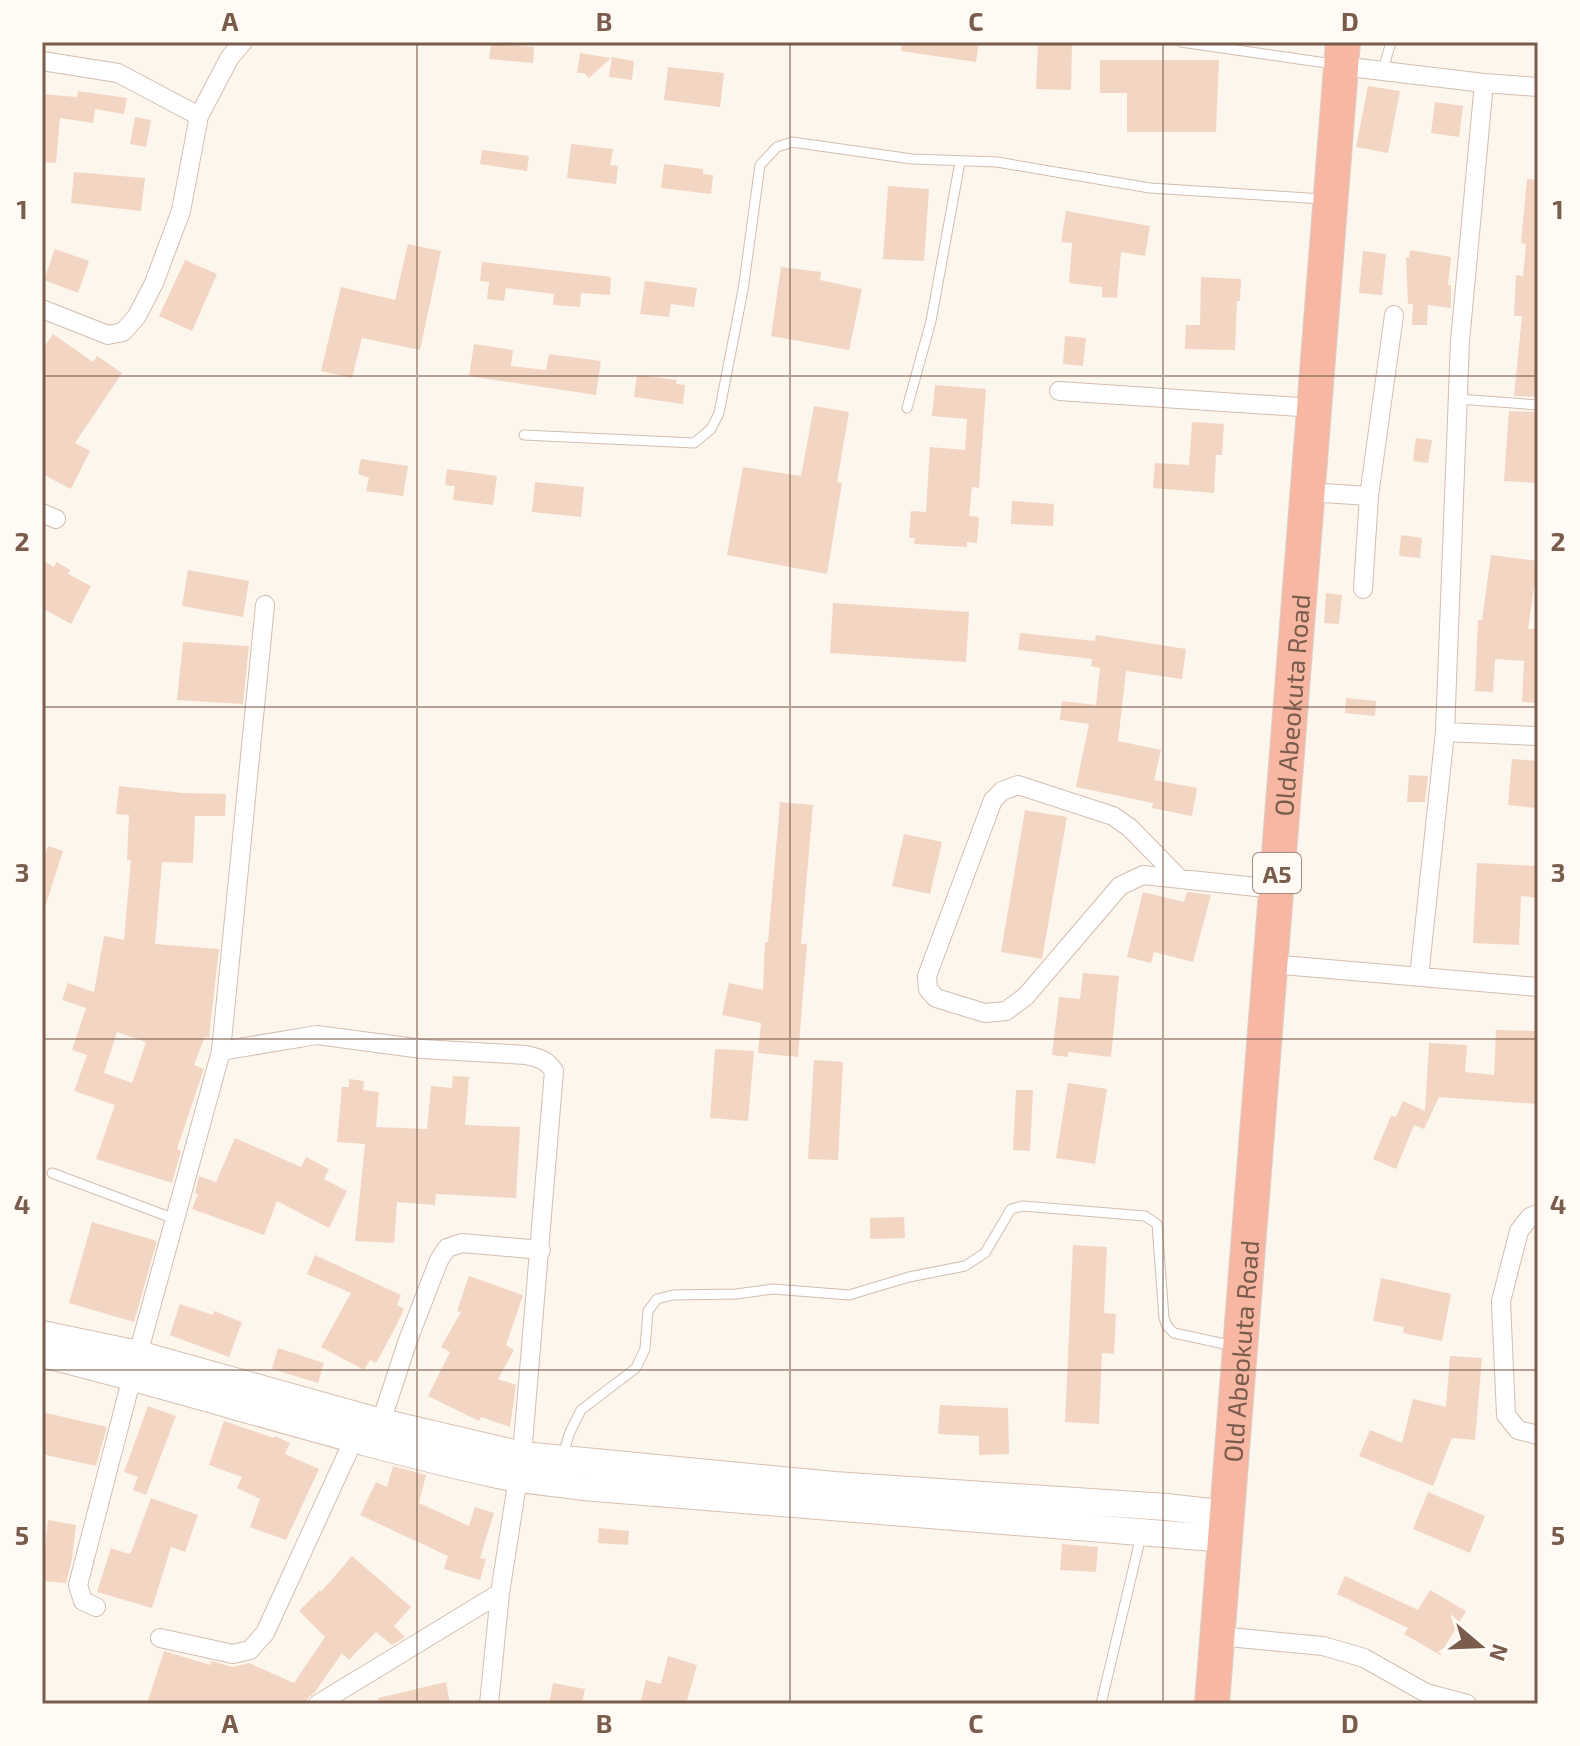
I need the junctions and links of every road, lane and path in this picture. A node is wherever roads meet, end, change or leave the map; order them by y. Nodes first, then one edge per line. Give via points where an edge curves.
1 (243, 42) edge
2 (1181, 42) edge
3 (1391, 42) edge
4 (1342, 54) edge
5 (42, 61) edge
6 (1383, 70) junction
7 (1484, 83) junction
8 (1538, 87) edge
9 (199, 116) junction
10 (960, 162) junction
11 (1330, 200) junction
12 (42, 309) edge
13 (1394, 315) dead end
14 (1059, 391) dead end
15 (1458, 399) junction
16 (1538, 405) edge
17 (907, 408) dead end
18 (1314, 408) junction
19 (524, 435) dead end
20 (1307, 492) junction
21 (1369, 496) junction
22 (1363, 589) dead end
23 (265, 605) dead end
24 (1445, 732) junction
25 (1538, 736) edge
26 (1180, 879) junction
27 (1276, 889) junction
28 (1270, 964) junction
29 (1419, 977) junction
30 (1538, 987) edge
31 (221, 1051) junction
32 (52, 1173) dead end
33 (1538, 1214) edge
34 (175, 1219) junction
35 (541, 1250) junction
36 (42, 1334) edge
37 (1241, 1347) junction
38 (42, 1354) edge
39 (135, 1365) junction
40 (381, 1422) junction
41 (1538, 1435) edge
42 (354, 1439) junction
43 (561, 1460) junction
44 (520, 1467) junction
45 (1227, 1527) junction
46 (1142, 1532) junction
47 (500, 1593) junction
48 (96, 1607) dead end
49 (1218, 1636) junction
50 (160, 1638) dead end
51 (1432, 1698) edge
52 (318, 1704) edge
53 (489, 1704) edge
54 (1101, 1704) edge
55 (1212, 1704) edge
56 (1467, 1704) edge

1 - 9 street
2 - 4 lane
3 - 6 lane
4 - 6 street
4 - 11 highway, Old Abeokuta Road / A5
5 - 9 street via 118,73
6 - 7 street
7 - 8 street
7 - 15 street
9 - 12 street via 181,211 137,316 123,332 108,335
10 - 11 lane via 997,162 1150,188
10 - 17 lane via 931,321
10 - 19 lane via 792,142 777,147 760,165 743,290 719,413 711,429 694,443
11 - 18 highway, Old Abeokuta Road / A5
13 - 21 street
14 - 18 street
15 - 16 lane
15 - 24 street
18 - 20 highway, Old Abeokuta Road / A5
20 - 21 street
20 - 27 highway, Old Abeokuta Road / A5
21 - 22 street
23 - 31 street
24 - 25 street
24 - 29 street
26 - 26 street via 1143,875 1120,886 1026,996 1006,1011 985,1013 936,998 928,989 927,976 976,844 993,800 1002,791 1018,785 1113,816
26 - 27 street
27 - 28 highway, Old Abeokuta Road / A5
28 - 29 street
28 - 37 highway, Old Abeokuta Road / A5
29 - 30 street
31 - 34 street
31 - 35 street via 317,1035 542,1059 554,1071
32 - 34 lane
33 - 41 street via 1519,1231 1501,1301 1506,1415 1518,1430
34 - 39 street
35 - 40 street via 462,1243 447,1248
35 - 44 street
36 - 39 street
37 - 43 lane via 1174,1333 1167,1326 1157,1224 1152,1218 1023,1206 1011,1209 985,1253 965,1266 849,1295 773,1289 657,1299 648,1311 645,1349 636,1368 581,1410
37 - 45 highway, Old Abeokuta Road / A5
38 - 39 street
39 - 40 street
39 - 42 street
39 - 48 street via 78,1585 83,1601
40 - 44 street
42 - 44 street
42 - 50 street via 265,1633 250,1650 233,1654
43 - 44 street
43 - 45 street via 1166,1507
44 - 46 street via 598,1489
44 - 47 street
45 - 46 street
45 - 49 highway, Old Abeokuta Road / A5
46 - 54 lane
47 - 52 street
47 - 53 street
49 - 51 street via 1323,1646 1364,1658
49 - 55 highway, Old Abeokuta Road / A5
51 - 56 street

